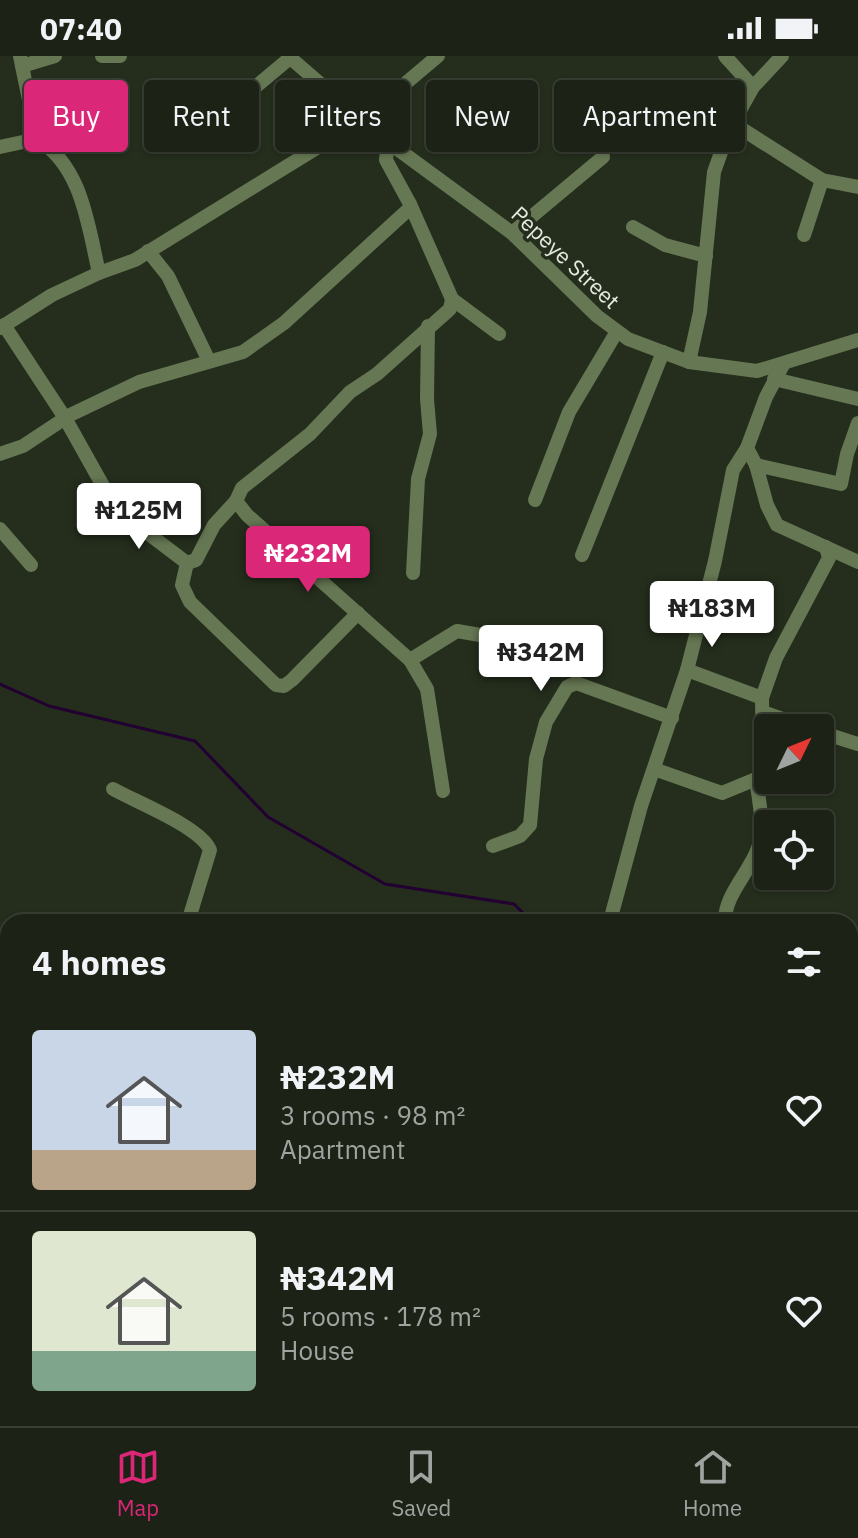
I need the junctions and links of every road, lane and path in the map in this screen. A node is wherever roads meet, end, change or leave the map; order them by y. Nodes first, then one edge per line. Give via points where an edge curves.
1 (55, 56) edge
2 (102, 56) edge
3 (120, 56) edge
4 (438, 56) edge
5 (725, 56) edge
6 (782, 56) edge
7 (289, 57) edge
8 (21, 61) edge
9 (316, 80) edge
10 (410, 80) edge
11 (259, 84) edge
12 (753, 87) junction
13 (745, 103) edge
14 (745, 131) edge
15 (24, 142) edge
16 (0, 147) edge
17 (53, 152) edge
18 (310, 152) edge
19 (387, 152) edge
20 (402, 152) edge
21 (721, 152) edge
22 (603, 157) dead end
23 (822, 180) junction
24 (858, 187) edge
25 (410, 204) junction
26 (633, 227) dead end
27 (512, 233) junction
28 (804, 235) dead end
29 (148, 251) junction
30 (706, 256) junction
31 (99, 273) junction
32 (452, 299) junction
33 (428, 326) junction
34 (2, 327) edge
35 (616, 333) junction
36 (499, 334) dead end
37 (858, 340) edge
38 (663, 352) junction
39 (209, 361) junction
40 (689, 362) junction
41 (783, 365) junction
42 (774, 379) junction
43 (858, 399) edge
44 (65, 418) junction
45 (858, 423) edge
46 (747, 448) junction
47 (0, 454) edge
48 (756, 465) junction
49 (535, 500) dead end
50 (236, 501) junction
51 (0, 529) edge
52 (826, 547) junction
53 (582, 555) dead end
54 (858, 562) edge
55 (187, 563) junction
56 (31, 565) dead end
57 (413, 573) dead end
58 (358, 613) junction
59 (480, 635) dead end
60 (410, 660) junction
61 (687, 670) junction
62 (762, 705) junction
63 (762, 714) edge
64 (780, 714) edge
65 (672, 718) junction
66 (834, 736) edge
67 (858, 744) edge
68 (654, 769) junction
69 (754, 780) edge
70 (113, 789) dead end
71 (443, 791) dead end
72 (758, 794) edge
73 (493, 846) dead end
74 (190, 914) edge
75 (612, 914) edge
76 (725, 914) edge

1 - 8 street
2 - 3 street
4 - 10 street
5 - 12 street
6 - 12 street
7 - 9 street, Pepeye Street
7 - 11 street
12 - 13 street
14 - 23 street
15 - 16 street
17 - 31 street via 79,191
18 - 29 street
19 - 25 street via 386,160
20 - 27 street, Pepeye Street
21 - 30 street via 714,172
22 - 27 street
23 - 24 street
23 - 28 street
25 - 32 street
25 - 39 street via 284,323 243,352
26 - 30 street via 665,245
27 - 35 street, Pepeye Street
29 - 31 street
29 - 39 street via 168,276
30 - 40 street
31 - 34 street
32 - 33 street via 450,309
32 - 36 street
33 - 50 street via 310,434 248,482
33 - 57 street via 430,434 418,479
34 - 44 street
35 - 38 street, Pepeye Street
35 - 49 street via 569,412
37 - 41 street, Pepeye Street
38 - 40 street, Pepeye Street
38 - 53 street
39 - 44 street via 139,382
40 - 41 street, Pepeye Street via 757,371
41 - 42 street
42 - 43 street
42 - 46 street
44 - 47 street via 23,446
44 - 55 street via 112,502
45 - 48 street via 841,484
46 - 48 street
46 - 61 street via 733,470
48 - 52 street via 777,525
50 - 55 street via 214,525 196,560
50 - 58 street
51 - 56 street
52 - 54 street
52 - 62 street via 829,558 776,658
55 - 58 street via 182,585 190,602 276,685 292,680
58 - 60 street
59 - 60 street via 457,631
60 - 71 street via 427,689
61 - 62 street
61 - 65 street
62 - 63 street
62 - 64 street
65 - 68 street
65 - 73 street via 576,683 567,687 546,722 536,759 530,825 520,836
66 - 67 street
68 - 69 street via 722,793
68 - 75 street
70 - 74 street via 207,843 210,850
72 - 76 street via 760,844

